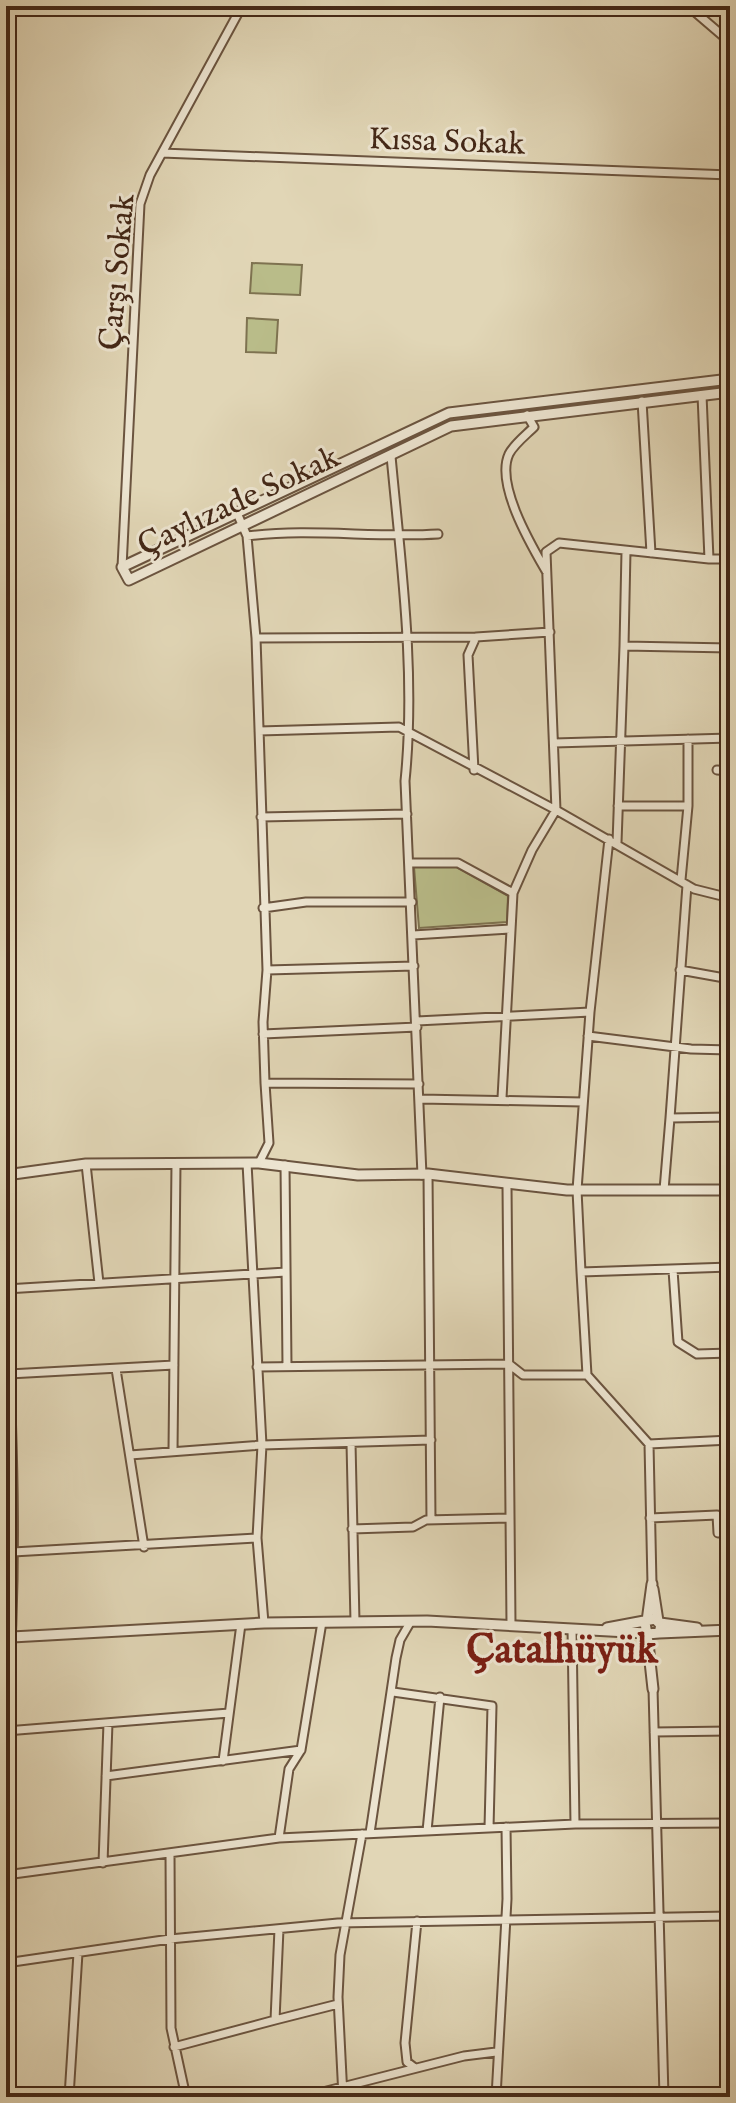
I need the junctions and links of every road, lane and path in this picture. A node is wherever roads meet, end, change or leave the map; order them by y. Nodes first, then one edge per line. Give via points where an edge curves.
1 (242, 6) edge
2 (688, 6) edge
3 (730, 42) edge
4 (162, 153) junction
5 (730, 175) edge
6 (730, 379) edge
7 (730, 392) edge
8 (702, 395) junction
9 (642, 401) junction
10 (527, 415) junction
11 (391, 456) junction
12 (237, 513) junction
13 (245, 531) junction
14 (438, 534) dead end
15 (399, 537) junction
16 (626, 551) junction
17 (651, 553) junction
18 (709, 559) junction
19 (730, 559) edge
20 (122, 567) junction
21 (547, 571) junction
22 (550, 632) junction
23 (407, 635) junction
24 (476, 637) junction
25 (256, 638) junction
26 (624, 646) junction
27 (730, 648) edge
28 (259, 731) junction
29 (410, 731) junction
30 (730, 738) edge
31 (688, 739) junction
32 (622, 741) junction
33 (554, 743) junction
34 (474, 770) junction
35 (717, 770) dead end
36 (730, 771) edge
37 (618, 806) junction
38 (688, 806) junction
39 (556, 810) junction
40 (407, 814) junction
41 (261, 817) junction
42 (613, 841) junction
43 (410, 863) junction
44 (684, 882) junction
45 (513, 893) junction
46 (730, 898) edge
47 (412, 902) junction
48 (263, 908) junction
49 (511, 929) junction
50 (413, 935) junction
51 (414, 966) junction
52 (267, 970) junction
53 (680, 970) junction
54 (730, 979) edge
55 (590, 1012) junction
56 (506, 1018) junction
57 (417, 1024) junction
58 (263, 1034) junction
59 (588, 1036) junction
60 (674, 1047) junction
61 (730, 1050) edge
62 (265, 1083) junction
63 (419, 1084) junction
64 (502, 1098) junction
65 (420, 1099) junction
66 (583, 1102) junction
67 (730, 1117) edge
68 (670, 1118) junction
69 (176, 1163) junction
70 (247, 1163) junction
71 (259, 1163) junction
72 (86, 1164) junction
73 (285, 1164) junction
74 (425, 1174) junction
75 (6, 1175) edge
76 (507, 1186) junction
77 (577, 1190) junction
78 (664, 1190) junction
79 (730, 1190) edge
80 (730, 1267) edge
81 (673, 1270) junction
82 (286, 1272) junction
83 (581, 1272) junction
84 (251, 1273) junction
85 (174, 1278) junction
86 (99, 1283) junction
87 (6, 1289) edge
88 (6, 1322) edge
89 (6, 1343) edge
90 (730, 1353) edge
91 (509, 1364) junction
92 (174, 1365) junction
93 (430, 1365) junction
94 (287, 1366) junction
95 (257, 1367) junction
96 (116, 1369) junction
97 (9, 1374) junction
98 (587, 1375) junction
99 (431, 1440) junction
100 (730, 1440) edge
101 (351, 1443) junction
102 (649, 1444) junction
103 (262, 1445) junction
104 (173, 1451) junction
105 (130, 1455) junction
106 (10, 1515) edge
107 (509, 1518) junction
108 (650, 1518) junction
109 (431, 1520) junction
110 (352, 1529) junction
111 (730, 1532) edge
112 (257, 1538) junction
113 (144, 1547) junction
114 (13, 1552) junction
115 (652, 1584) joint
116 (411, 1621) junction
117 (322, 1622) junction
118 (355, 1622) junction
119 (264, 1623) junction
120 (241, 1624) junction
121 (511, 1624) junction
122 (652, 1628) junction
123 (572, 1629) junction
124 (730, 1630) edge
125 (10, 1633) edge
126 (653, 1689) joint
127 (393, 1692) junction
128 (440, 1697) junction
129 (6, 1711) edge
130 (229, 1713) junction
131 (108, 1723) junction
132 (6, 1731) edge
133 (730, 1731) edge
134 (654, 1732) junction
135 (301, 1750) junction
136 (223, 1761) junction
137 (106, 1776) junction
138 (730, 1823) edge
139 (575, 1824) junction
140 (656, 1824) junction
141 (506, 1827) junction
142 (489, 1828) junction
143 (427, 1831) junction
144 (366, 1834) junction
145 (279, 1838) junction
146 (170, 1854) junction
147 (103, 1863) junction
148 (6, 1875) edge
149 (661, 1916) junction
150 (730, 1916) edge
151 (505, 1920) junction
152 (417, 1921) junction
153 (346, 1923) junction
154 (279, 1929) junction
155 (170, 1939) junction
156 (78, 1953) junction
157 (6, 1963) edge
158 (338, 2004) junction
159 (275, 2020) junction
160 (174, 2047) junction
161 (496, 2052) junction
162 (415, 2068) junction
163 (341, 2087) junction
164 (730, 2092) edge
165 (183, 2096) edge
166 (69, 2097) edge
167 (303, 2097) edge
168 (343, 2097) edge
169 (496, 2097) edge
170 (664, 2097) edge
171 (695, 2097) edge

1 - 4 street, Çarşı Sokak
2 - 3 street
4 - 5 street, Kıssa Sokak
4 - 20 street, Çarşı Sokak via 144,190 139,217
6 - 12 street, Çaylızade Sokak via 461,410
7 - 8 street, Çaylızade Sokak
8 - 9 street, Çaylızade Sokak
8 - 18 street
9 - 10 street, Çaylızade Sokak
9 - 17 street
10 - 11 street, Çaylızade Sokak via 451,426
10 - 21 street via 534,427 510,451 505,465 520,524
11 - 13 street, Çaylızade Sokak
11 - 15 street
12 - 13 street
12 - 20 street, Çaylızade Sokak
13 - 15 street
13 - 20 street, Çaylızade Sokak via 129,580
13 - 25 street
14 - 15 street
15 - 23 street
16 - 17 street
16 - 21 street via 555,544 546,552
16 - 26 street
17 - 18 street
18 - 19 street
21 - 22 street
22 - 24 street
22 - 33 street
23 - 24 street
23 - 25 street
23 - 29 street
24 - 34 street via 468,655
25 - 28 street
26 - 27 street
26 - 32 street
28 - 29 street
28 - 41 street
29 - 34 street
29 - 40 street
30 - 31 street
31 - 32 street
31 - 38 street
32 - 33 street
32 - 37 street
33 - 39 street
34 - 39 street
35 - 36 street
37 - 38 street
37 - 42 street
38 - 44 street
39 - 42 street
39 - 45 street
40 - 41 street
40 - 43 street
41 - 48 street
42 - 44 street
42 - 55 street
43 - 45 street via 458,863
43 - 47 street
44 - 46 street
44 - 53 street
45 - 49 street
47 - 48 street via 306,902
47 - 50 street
48 - 52 street
49 - 50 street
49 - 56 street
50 - 51 street
51 - 52 street
51 - 57 street
52 - 58 street
53 - 54 street
53 - 60 street
55 - 56 street
55 - 59 street
56 - 57 street
56 - 64 street
57 - 58 street
57 - 63 street
58 - 62 street
59 - 60 street
59 - 66 street
60 - 61 street
60 - 68 street
62 - 63 street
62 - 71 street via 269,1143
63 - 65 street
64 - 65 street
64 - 66 street
65 - 74 street
66 - 77 street
67 - 68 street
68 - 78 street
69 - 70 street
69 - 72 street
69 - 85 street
70 - 71 street
70 - 84 street
71 - 73 street
72 - 75 street
72 - 86 street
73 - 74 street via 358,1175
73 - 82 street
74 - 76 street
74 - 93 street
76 - 77 street
76 - 91 street
77 - 78 street
77 - 83 street
78 - 79 street
80 - 81 street
81 - 83 street
81 - 90 street via 678,1342 697,1354
82 - 84 street
82 - 94 street
83 - 98 street
84 - 85 street
84 - 95 street
85 - 86 street
85 - 92 street
86 - 87 street
88 - 89 street
89 - 97 street
91 - 93 street
91 - 98 street via 523,1375
91 - 107 street
92 - 96 street
92 - 104 street
93 - 94 street
93 - 99 street
94 - 95 street
95 - 103 street
96 - 97 street
96 - 105 street
97 - 106 street
98 - 102 street
99 - 101 street
99 - 109 street
100 - 102 street
101 - 103 street
101 - 110 street
102 - 108 street
103 - 104 street
103 - 112 street
104 - 105 street
105 - 113 street
106 - 114 street
107 - 109 street
107 - 121 street
108 - 111 street via 717,1515 718,1533
108 - 115 street
109 - 110 street via 413,1527
110 - 118 street
112 - 113 street
112 - 119 street
113 - 114 street
114 - 125 street
115 - 122 street
116 - 118 street
116 - 121 street
116 - 127 street via 400,1640
117 - 118 street
117 - 119 street
117 - 135 street
119 - 120 street
120 - 125 street
120 - 130 street
121 - 123 street
122 - 123 street
122 - 124 street
122 - 126 street
123 - 139 street
125 - 129 street
126 - 134 street
127 - 128 street
127 - 144 street
128 - 142 street via 492,1706
128 - 143 street
130 - 131 street
130 - 136 street
131 - 132 street
131 - 137 street
133 - 134 street
134 - 140 street
135 - 136 street
135 - 145 street via 289,1769
136 - 137 street
137 - 147 street
138 - 140 street
139 - 140 street
139 - 141 street
140 - 149 street
141 - 142 street
141 - 151 street
142 - 143 street
143 - 144 street
144 - 145 street
144 - 153 street
145 - 146 street
146 - 147 street
146 - 155 street
147 - 148 street
149 - 150 street
149 - 151 street
149 - 170 street
151 - 152 street
151 - 161 street
152 - 153 street
152 - 162 street via 405,2043 407,2062
153 - 154 street
153 - 158 street
154 - 155 street
154 - 159 street
155 - 156 street
155 - 160 street
156 - 157 street
156 - 166 street
158 - 159 street
158 - 163 street
159 - 160 street
160 - 165 street
161 - 162 street
161 - 169 street
162 - 163 street
163 - 167 street
163 - 168 street
164 - 171 street

